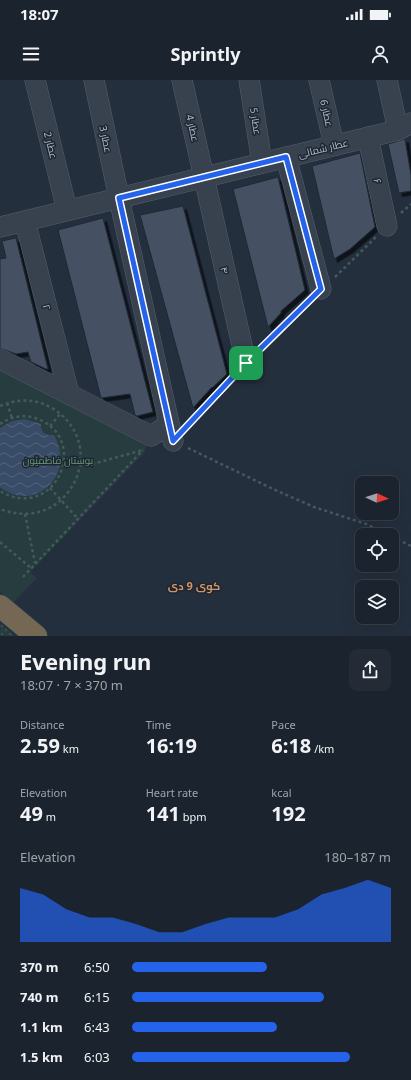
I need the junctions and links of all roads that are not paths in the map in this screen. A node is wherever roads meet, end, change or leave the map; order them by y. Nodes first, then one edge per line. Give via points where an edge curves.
1 (35, 80) edge
2 (94, 80) edge
3 (182, 80) edge
4 (249, 80) edge
5 (319, 80) edge
6 (387, 80) edge
7 (404, 126) edge
8 (368, 137) junction
9 (334, 145) junction
10 (286, 157) junction
11 (262, 163) junction
12 (204, 177) junction
13 (119, 198) junction
14 (67, 210) junction
15 (25, 221) junction
16 (387, 226) road end
17 (0, 227) edge
18 (321, 289) road end
19 (0, 359) edge
20 (246, 363) road end
21 (69, 394) junction
22 (0, 606) edge
23 (36, 636) edge

1 - 14 street, عطار 2
2 - 13 street, عطار 3
3 - 12 street, عطار 4
4 - 11 street, عطار 5
5 - 9 street, عطار 6
6 - 7 street
7 - 8 street, عطار شمالی
8 - 9 street, عطار شمالی
8 - 16 street, ۶
9 - 10 street, عطار شمالی
10 - 11 street, عطار شمالی
10 - 18 street
11 - 12 street, عطار شمالی
12 - 13 street, عطار شمالی
12 - 20 street, ۴
13 - 14 street, عطار شمالی
13 - 21 street, عطار 3 via 171,433 151,436
14 - 15 street, عطار شمالی
15 - 17 street, عطار شمالی
15 - 21 street, ۲
19 - 21 street
22 - 23 highway

